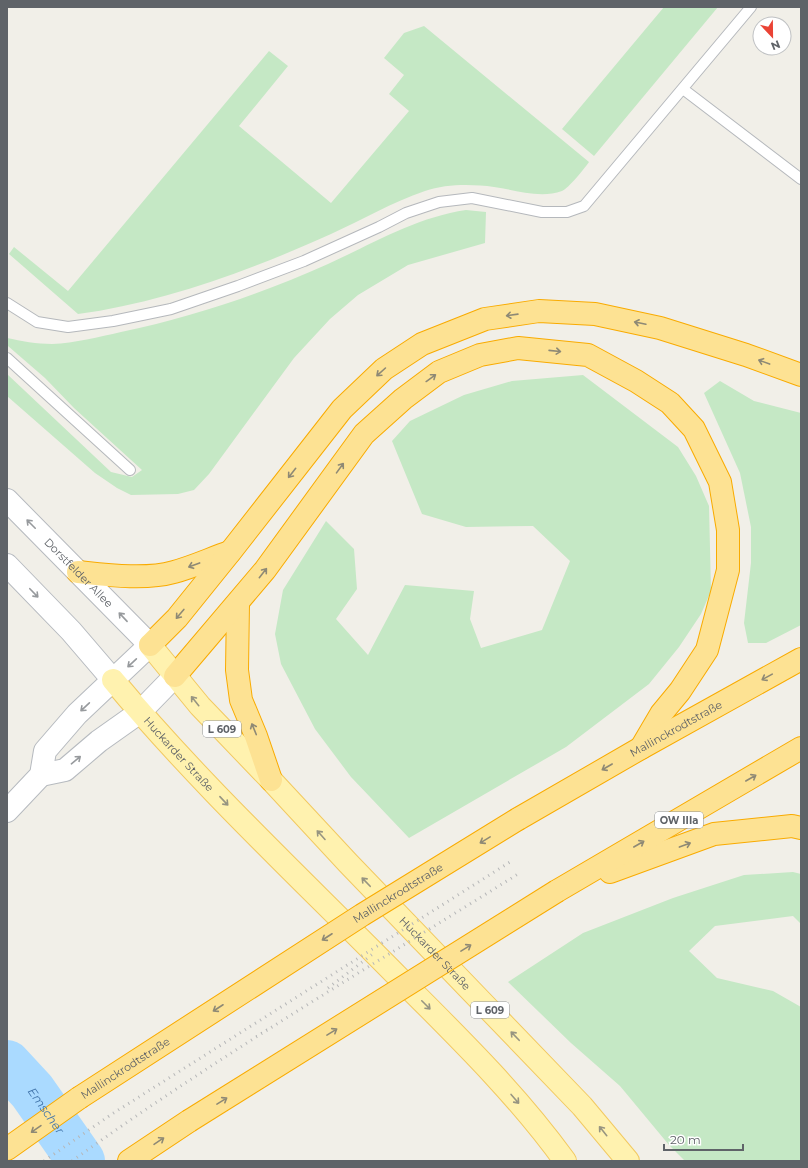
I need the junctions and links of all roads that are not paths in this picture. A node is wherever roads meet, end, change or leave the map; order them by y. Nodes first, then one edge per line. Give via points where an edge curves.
1 (752, 7) edge
2 (683, 89) junction
3 (801, 179) edge
4 (7, 303) edge
5 (7, 358) edge
6 (801, 375) edge
7 (130, 470) dead end
8 (7, 500) edge
9 (231, 551) junction
10 (7, 565) edge
11 (78, 572) junction
12 (238, 604) junction
13 (150, 645) junction
14 (801, 659) edge
15 (175, 676) junction
16 (113, 680) junction
17 (140, 712) junction
18 (641, 748) junction
19 (801, 748) edge
20 (41, 775) junction
21 (271, 780) junction
22 (7, 811) edge
23 (801, 828) edge
24 (557, 891) junction
25 (7, 1149) edge
26 (129, 1161) edge
27 (565, 1161) edge
28 (628, 1161) edge

1 - 2 lane
2 - 3 lane
2 - 4 lane via 584,206 567,212 542,212 472,198 439,202 406,213 304,261 238,286 170,309 114,321 68,327 37,322
5 - 7 lane
6 -> 9 highway via 660,328 595,314 539,311 485,319 422,344 384,369 342,409
11 -> 8 street, Dorstfelder Allee / L 609
9 -> 11 highway via 173,573 142,576
9 -> 13 highway via 177,618
10 -> 16 street via 71,631
13 -> 11 street, Dorstfelder Allee / L 609
12 - 15 highway
12 -> 18 highway via 299,526 364,434 403,399 439,372 480,355 518,348 588,355 670,403 694,429 720,482 728,530 728,570 707,650 680,691 661,714
21 -> 12 highway via 241,700 237,670
13 - 15 main road, Huckarder Straße / L 609
13 -> 16 street
14 -> 18 highway, Mallinckrodtstraße
15 - 17 street, Huckarder Straße
21 -> 15 main road, Huckarder Straße / L 609
16 - 17 main road
16 -> 20 street via 77,714 45,751
20 -> 17 street, Huckarder Straße via 65,770 98,741
17 -> 27 main road, Huckarder Straße via 233,810 480,1059
18 -> 25 highway, Mallinckrodtstraße, bridge via 362,914 79,1098
24 -> 19 highway, OW IIIa
20 - 22 street
28 -> 21 main road, Huckarder Straße / L 609 via 582,1106 348,864
24 -> 23 highway via 714,834 792,826
26 -> 24 highway, bridge

